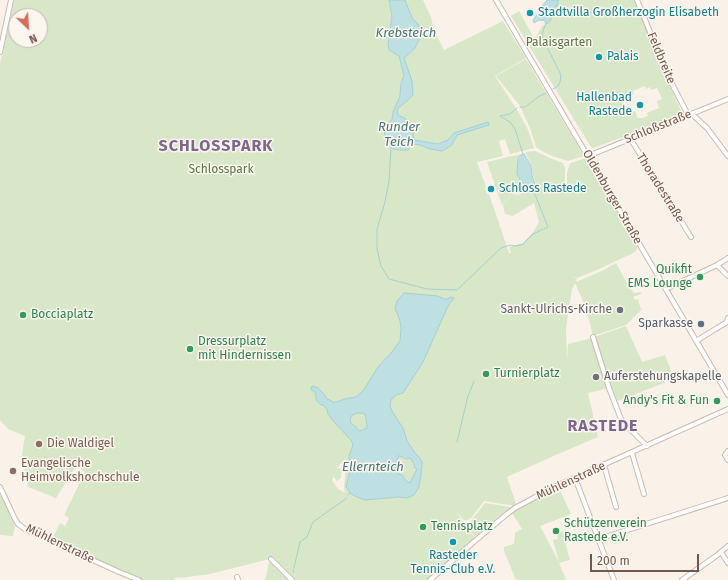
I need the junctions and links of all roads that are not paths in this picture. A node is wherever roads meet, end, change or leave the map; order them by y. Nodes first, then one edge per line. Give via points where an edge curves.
1 (11, 0) edge
2 (496, 0) edge
3 (637, 0) edge
4 (0, 52) edge
5 (728, 99) edge
6 (693, 114) junction
7 (688, 115) junction
8 (630, 138) junction
9 (588, 156) junction
10 (728, 156) edge
11 (691, 237) dead end
12 (728, 258) edge
13 (717, 265) junction
14 (728, 276) edge
15 (666, 289) junction
16 (728, 318) edge
17 (593, 337) dead end
18 (696, 341) junction
19 (728, 395) edge
20 (728, 410) edge
21 (647, 446) junction
22 (728, 451) edge
23 (632, 453) junction
24 (728, 460) edge
25 (604, 465) junction
26 (575, 478) junction
27 (0, 487) edge
28 (644, 494) dead end
29 (728, 498) edge
30 (616, 507) dead end
31 (599, 539) junction
32 (728, 546) edge
33 (721, 552) junction
34 (271, 559) dead end
35 (728, 562) edge
36 (139, 580) edge
37 (292, 580) edge
38 (430, 580) edge
39 (614, 580) edge
40 (682, 580) edge

1 - 4 street
2 - 9 street, Oldenburger Straße
3 - 7 street, Feldbreite via 668,76
5 - 6 street, Schloßstraße
6 - 7 street, Schloßstraße
6 - 10 street
7 - 8 street, Schloßstraße
8 - 9 street, Schloßstraße
8 - 11 street, Thoradestraße
9 - 15 street, Oldenburger Straße
12 - 13 street
13 - 14 street
13 - 15 street
15 - 18 street, Oldenburger Straße
16 - 18 street via 727,322
17 - 21 street via 622,419
18 - 19 street, Oldenburger Straße
20 - 21 street, Mühlenstraße
21 - 23 street, Mühlenstraße
22 - 24 street via 725,455
23 - 25 street, Mühlenstraße
23 - 28 street
25 - 26 street, Mühlenstraße
25 - 30 street
26 - 31 street
26 - 38 street, Mühlenstraße via 515,508
27 - 36 street, Mühlenstraße via 18,524 25,529
29 - 31 street
31 - 39 street
32 - 33 street
33 - 35 street
33 - 40 street
34 - 37 street

